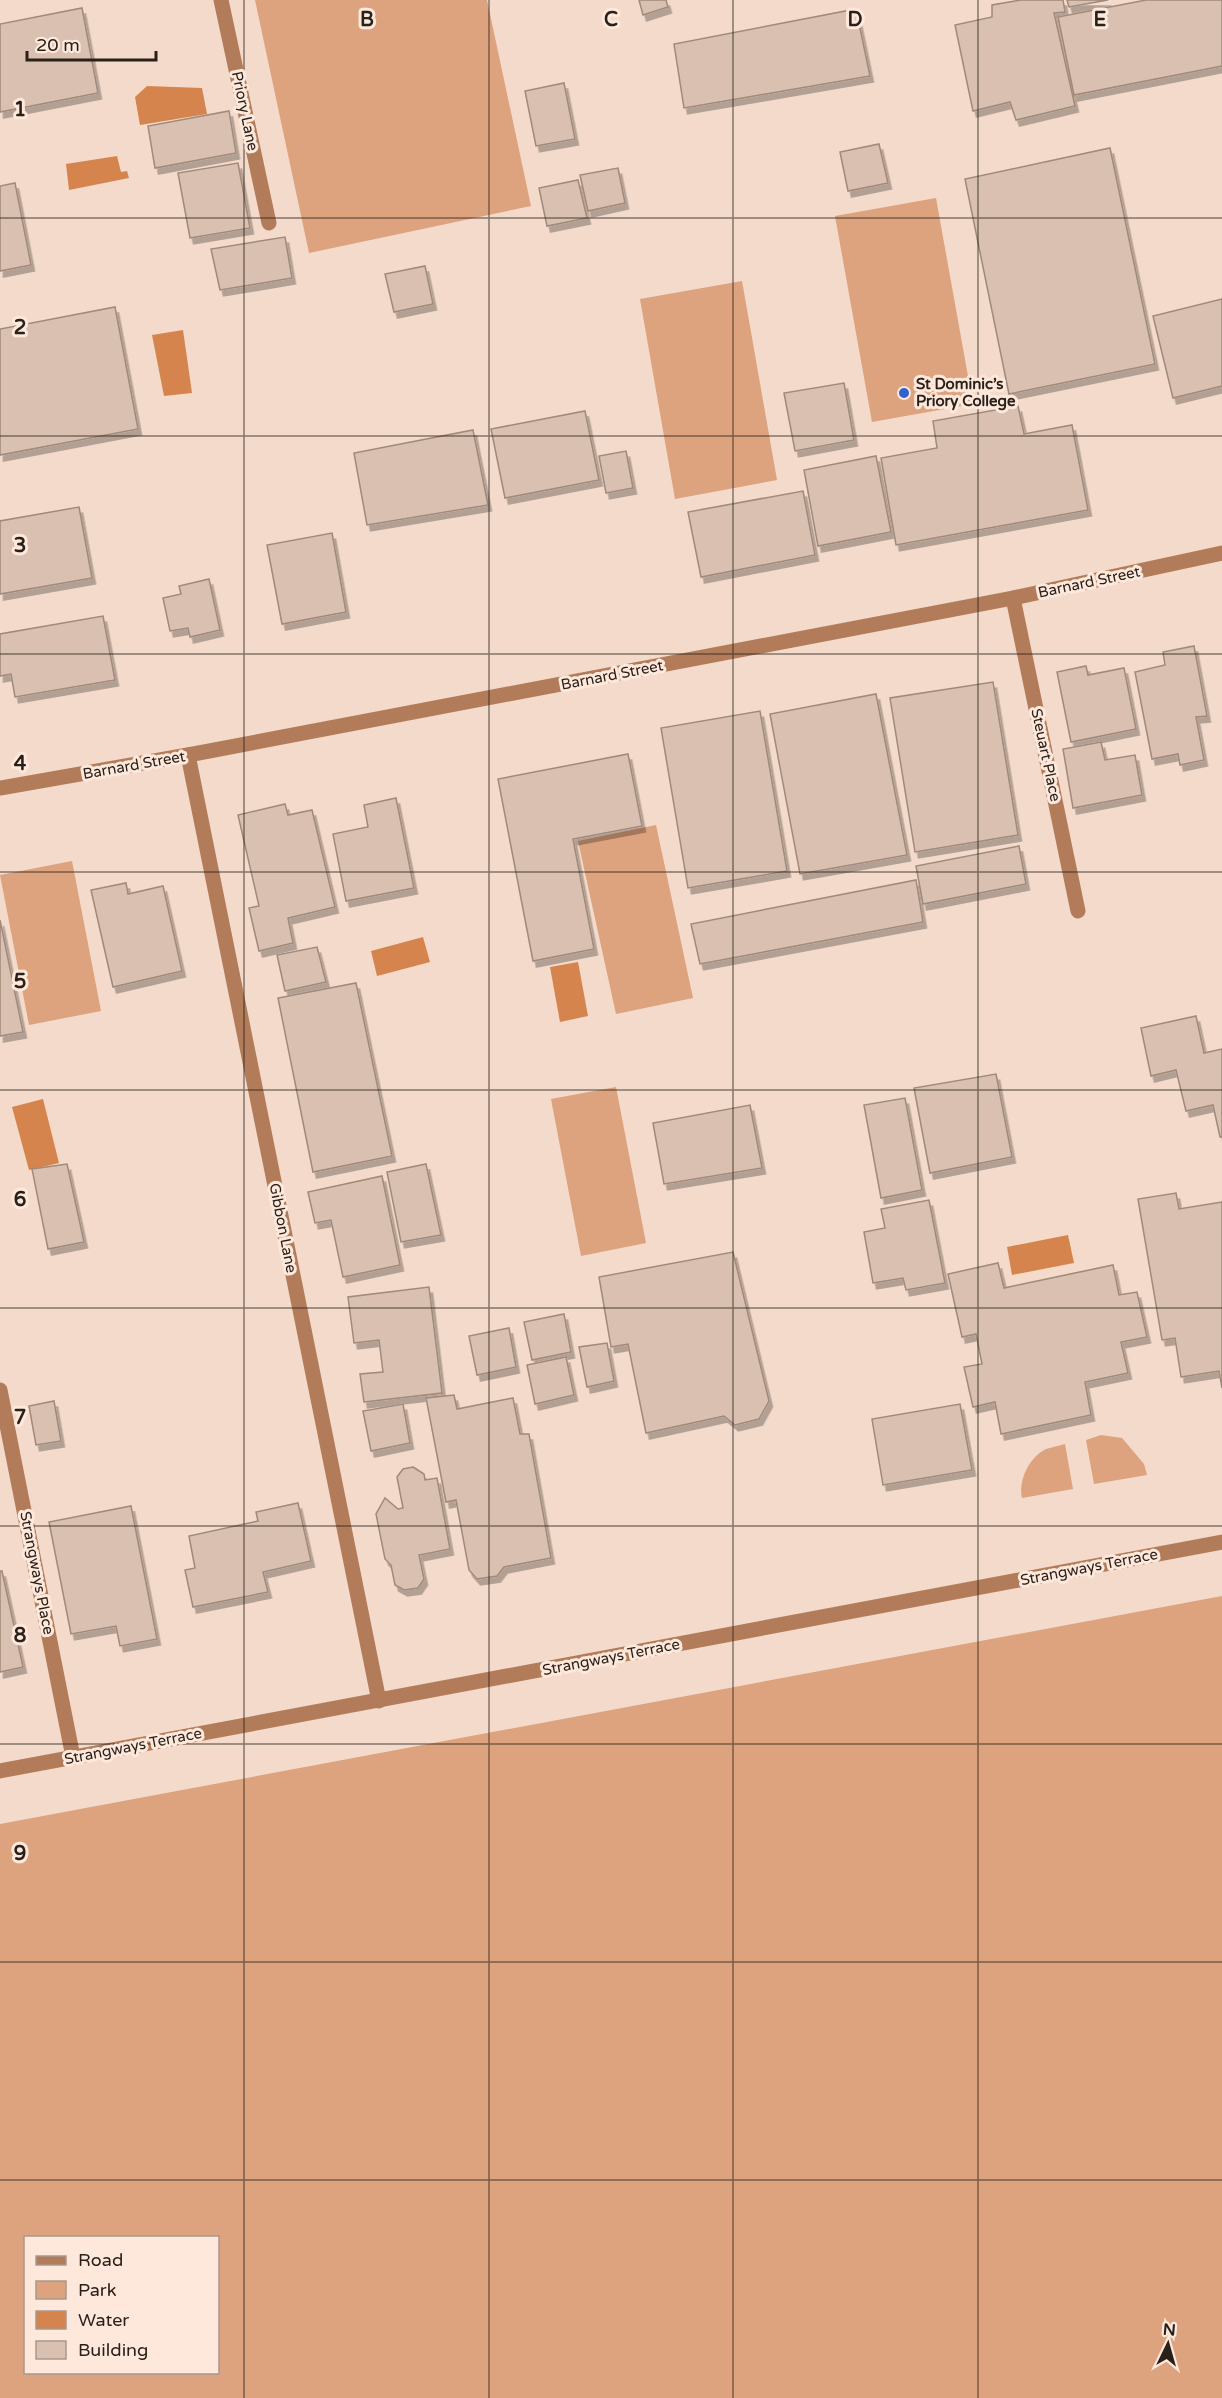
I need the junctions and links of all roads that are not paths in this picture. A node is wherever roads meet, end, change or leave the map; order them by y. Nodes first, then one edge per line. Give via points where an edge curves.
1 (221, 0) edge
2 (270, 223) dead end
3 (1222, 553) edge
4 (1013, 598) junction
5 (188, 755) junction
6 (0, 788) edge
7 (1078, 911) dead end
8 (0, 1390) edge
9 (1222, 1542) edge
10 (379, 1701) junction
11 (73, 1757) junction
12 (0, 1771) edge

1 - 2 street, Priory Lane
3 - 4 street, Barnard Street
4 - 5 street, Barnard Street
4 - 7 street, Steuart Place
5 - 6 street, Barnard Street
5 - 10 street, Gibbon Lane
8 - 11 street, Strangways Place
9 - 10 street, Strangways Terrace
10 - 11 street, Strangways Terrace
11 - 12 street, Strangways Terrace

